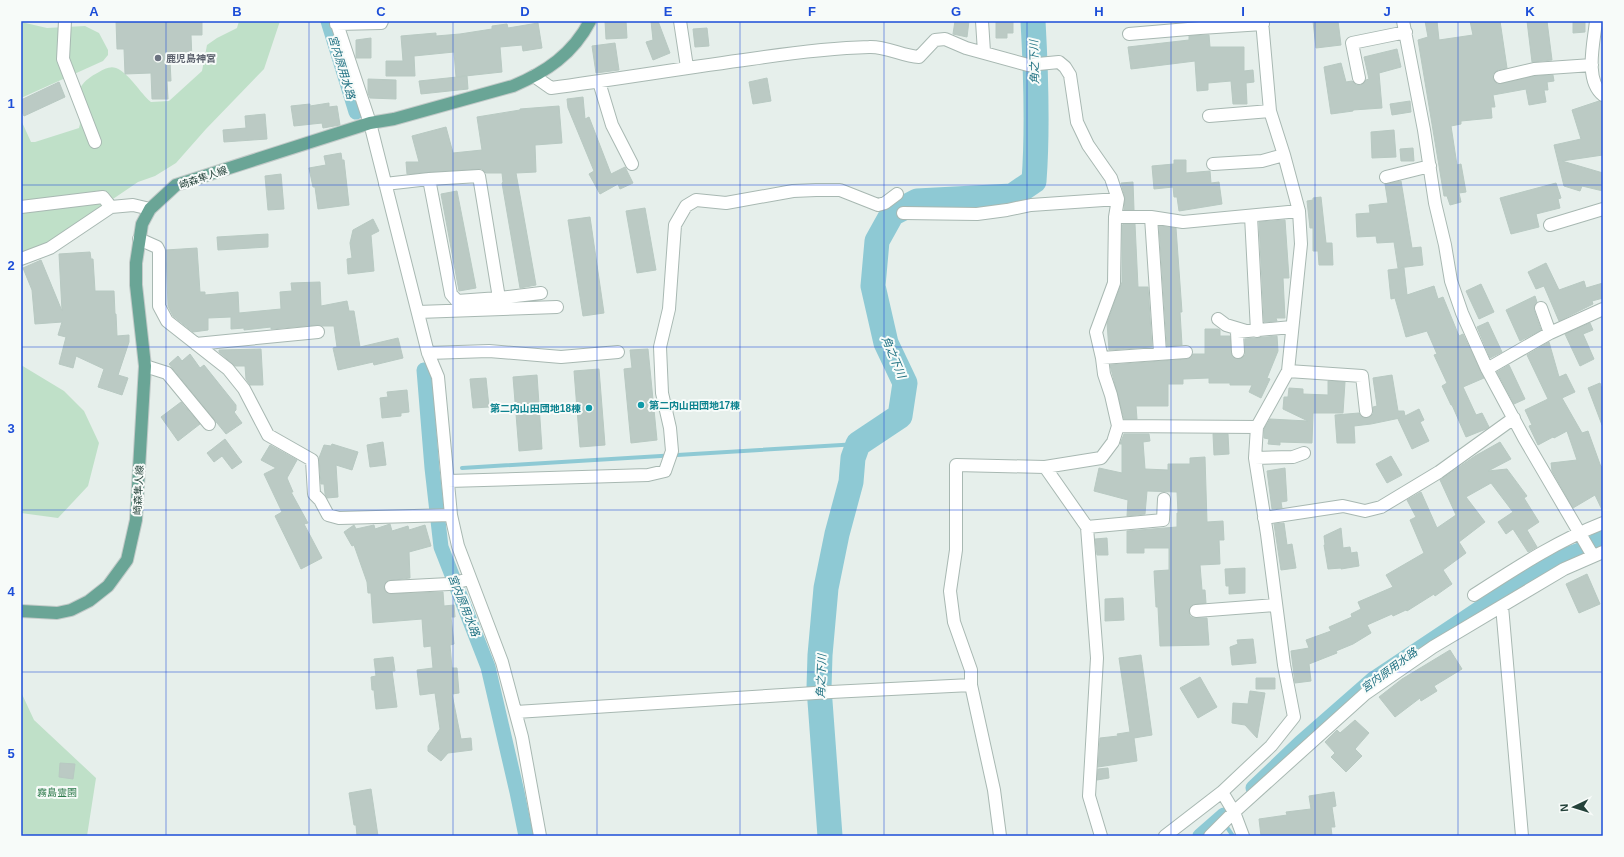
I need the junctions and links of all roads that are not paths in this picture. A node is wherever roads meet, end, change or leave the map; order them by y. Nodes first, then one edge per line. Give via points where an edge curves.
1 (66, 21) edge
2 (382, 21) edge
3 (590, 21) edge
4 (680, 21) edge
5 (982, 21) edge
6 (1596, 21) edge
7 (336, 22) edge
8 (1263, 22) edge
9 (1405, 27) edge
10 (1129, 34) dead end
11 (984, 52) junction
12 (1592, 65) junction
13 (687, 67) junction
14 (534, 76) junction
15 (1500, 76) dead end
16 (1359, 78) dead end
17 (599, 82) junction
18 (1603, 95) edge
19 (1270, 111) junction
20 (1209, 116) dead end
21 (370, 124) junction
22 (95, 142) dead end
23 (1284, 155) junction
24 (632, 164) dead end
25 (1213, 164) dead end
26 (1430, 166) junction
27 (1386, 177) dead end
28 (429, 179) junction
29 (385, 184) junction
30 (897, 194) dead end
31 (1118, 200) junction
32 (21, 207) edge
33 (111, 207) junction
34 (150, 209) junction
35 (1603, 209) edge
36 (1299, 210) junction
37 (904, 213) dead end
38 (1251, 216) junction
39 (1115, 217) junction
40 (1151, 217) junction
41 (1550, 225) dead end
42 (139, 239) junction
43 (21, 259) edge
44 (541, 293) dead end
45 (499, 298) junction
46 (557, 307) dead end
47 (1541, 308) dead end
48 (1603, 309) edge
49 (418, 312) junction
50 (1218, 319) dead end
51 (1292, 327) junction
52 (1253, 331) junction
53 (318, 332) dead end
54 (1550, 333) junction
55 (196, 344) junction
56 (618, 352) dead end
57 (1186, 352) dead end
58 (1238, 352) dead end
59 (428, 353) junction
60 (1160, 353) junction
61 (1102, 358) junction
62 (145, 366) junction
63 (1487, 368) junction
64 (1288, 371) junction
65 (1366, 411) dead end
66 (1514, 418) junction
67 (209, 424) dead end
68 (1118, 426) junction
69 (1257, 427) junction
70 (1304, 453) dead end
71 (1255, 458) junction
72 (1045, 467) junction
73 (448, 481) junction
74 (1164, 499) dead end
75 (448, 515) junction
76 (1264, 518) junction
77 (1603, 523) edge
78 (1087, 527) junction
79 (1579, 533) junction
80 (1596, 555) edge
81 (467, 580) junction
82 (391, 587) dead end
83 (1474, 595) dead end
84 (1276, 604) junction
85 (1502, 606) junction
86 (21, 611) edge
87 (1196, 611) dead end
88 (971, 685) junction
89 (516, 712) junction
90 (1222, 792) junction
91 (1232, 814) junction
92 (1214, 833) edge
93 (540, 836) edge
94 (1000, 836) edge
95 (1101, 836) edge
96 (1165, 836) edge
97 (1243, 836) edge
98 (1522, 836) edge

1 - 22 street via 63,59
2 - 7 street
3 - 14 main road, 崎森隼人線 via 574,46 564,56
4 - 13 street
5 - 11 street
6 - 12 street
7 - 21 street
8 - 10 street
8 - 19 street
9 - 16 street via 1352,43
9 - 26 street
11 - 13 street via 944,39 936,40 919,57 871,47 839,48
11 - 31 street via 1028,65 1059,62 1065,68 1070,75 1077,122 1088,145 1111,178
12 - 15 street via 1534,69
12 - 18 street via 1594,81
13 - 17 street
14 - 17 street via 551,88
14 - 21 main road, 崎森隼人線 via 498,90
17 - 24 street via 612,125
19 - 20 street
19 - 23 street
21 - 29 street
21 - 34 main road, 崎森隼人線 via 176,186
23 - 25 street via 1262,161
23 - 36 street
26 - 27 street
26 - 63 street via 1450,281
28 - 29 street
28 - 45 street via 451,294 457,301
28 - 45 street via 479,176
29 - 49 street
30 - 73 street via 886,203 878,205 840,190 816,190 793,191 726,203 696,200 686,206 676,225 669,309 660,347 662,393 670,428 670,456 665,470 648,475
31 - 37 street via 1031,205 977,214
31 - 39 street
32 - 33 street via 103,197
33 - 34 street via 133,205
33 - 43 street via 50,248
34 - 42 main road, 崎森隼人線 via 142,224
35 - 41 street
36 - 38 street
36 - 51 street via 1301,244
38 - 40 street via 1183,222
38 - 52 street
39 - 40 street
39 - 61 street via 1114,283 1096,332
40 - 60 street
42 - 55 street via 157,247 159,251 159,306 167,321
42 - 62 main road, 崎森隼人線 via 136,285
44 - 45 street
46 - 49 street
47 - 54 street
48 - 54 street
49 - 59 street
50 - 52 street via 1226,325
51 - 52 street
51 - 64 street
52 - 58 street via 1238,332
53 - 55 street
54 - 63 street
55 - 75 street via 228,369 244,389 268,435 312,460 314,494 328,515 339,518
56 - 59 street via 561,357 489,351
57 - 60 street
59 - 73 street via 438,377
60 - 61 street
61 - 68 street
62 - 67 street via 167,374
62 - 86 main road, 崎森隼人線 via 136,520 127,560 108,586 89,601 71,610 57,613
63 - 66 street
64 - 65 street via 1362,376
64 - 69 street
66 - 76 street via 1439,472 1381,507 1365,511 1343,506
66 - 79 street
68 - 69 street
68 - 72 street via 1112,442 1101,458
69 - 71 street
70 - 71 street via 1293,457
71 - 76 street
72 - 78 street
72 - 88 street via 956,466 956,550 950,591 954,622 971,670
73 - 75 street
74 - 78 street via 1163,520
75 - 81 street
76 - 84 street
77 - 79 street
78 - 95 street via 1097,658 1089,796
79 - 80 street
79 - 83 street via 1531,558
80 - 85 street via 1564,569
81 - 82 street via 449,584
81 - 89 street via 502,662
84 - 87 street
84 - 90 street via 1294,717 1271,746
85 - 91 street via 1433,647 1365,694
85 - 98 street
88 - 89 street
88 - 94 street via 994,790
89 - 93 street
90 - 91 street
90 - 96 street
91 - 92 street
91 - 97 street

